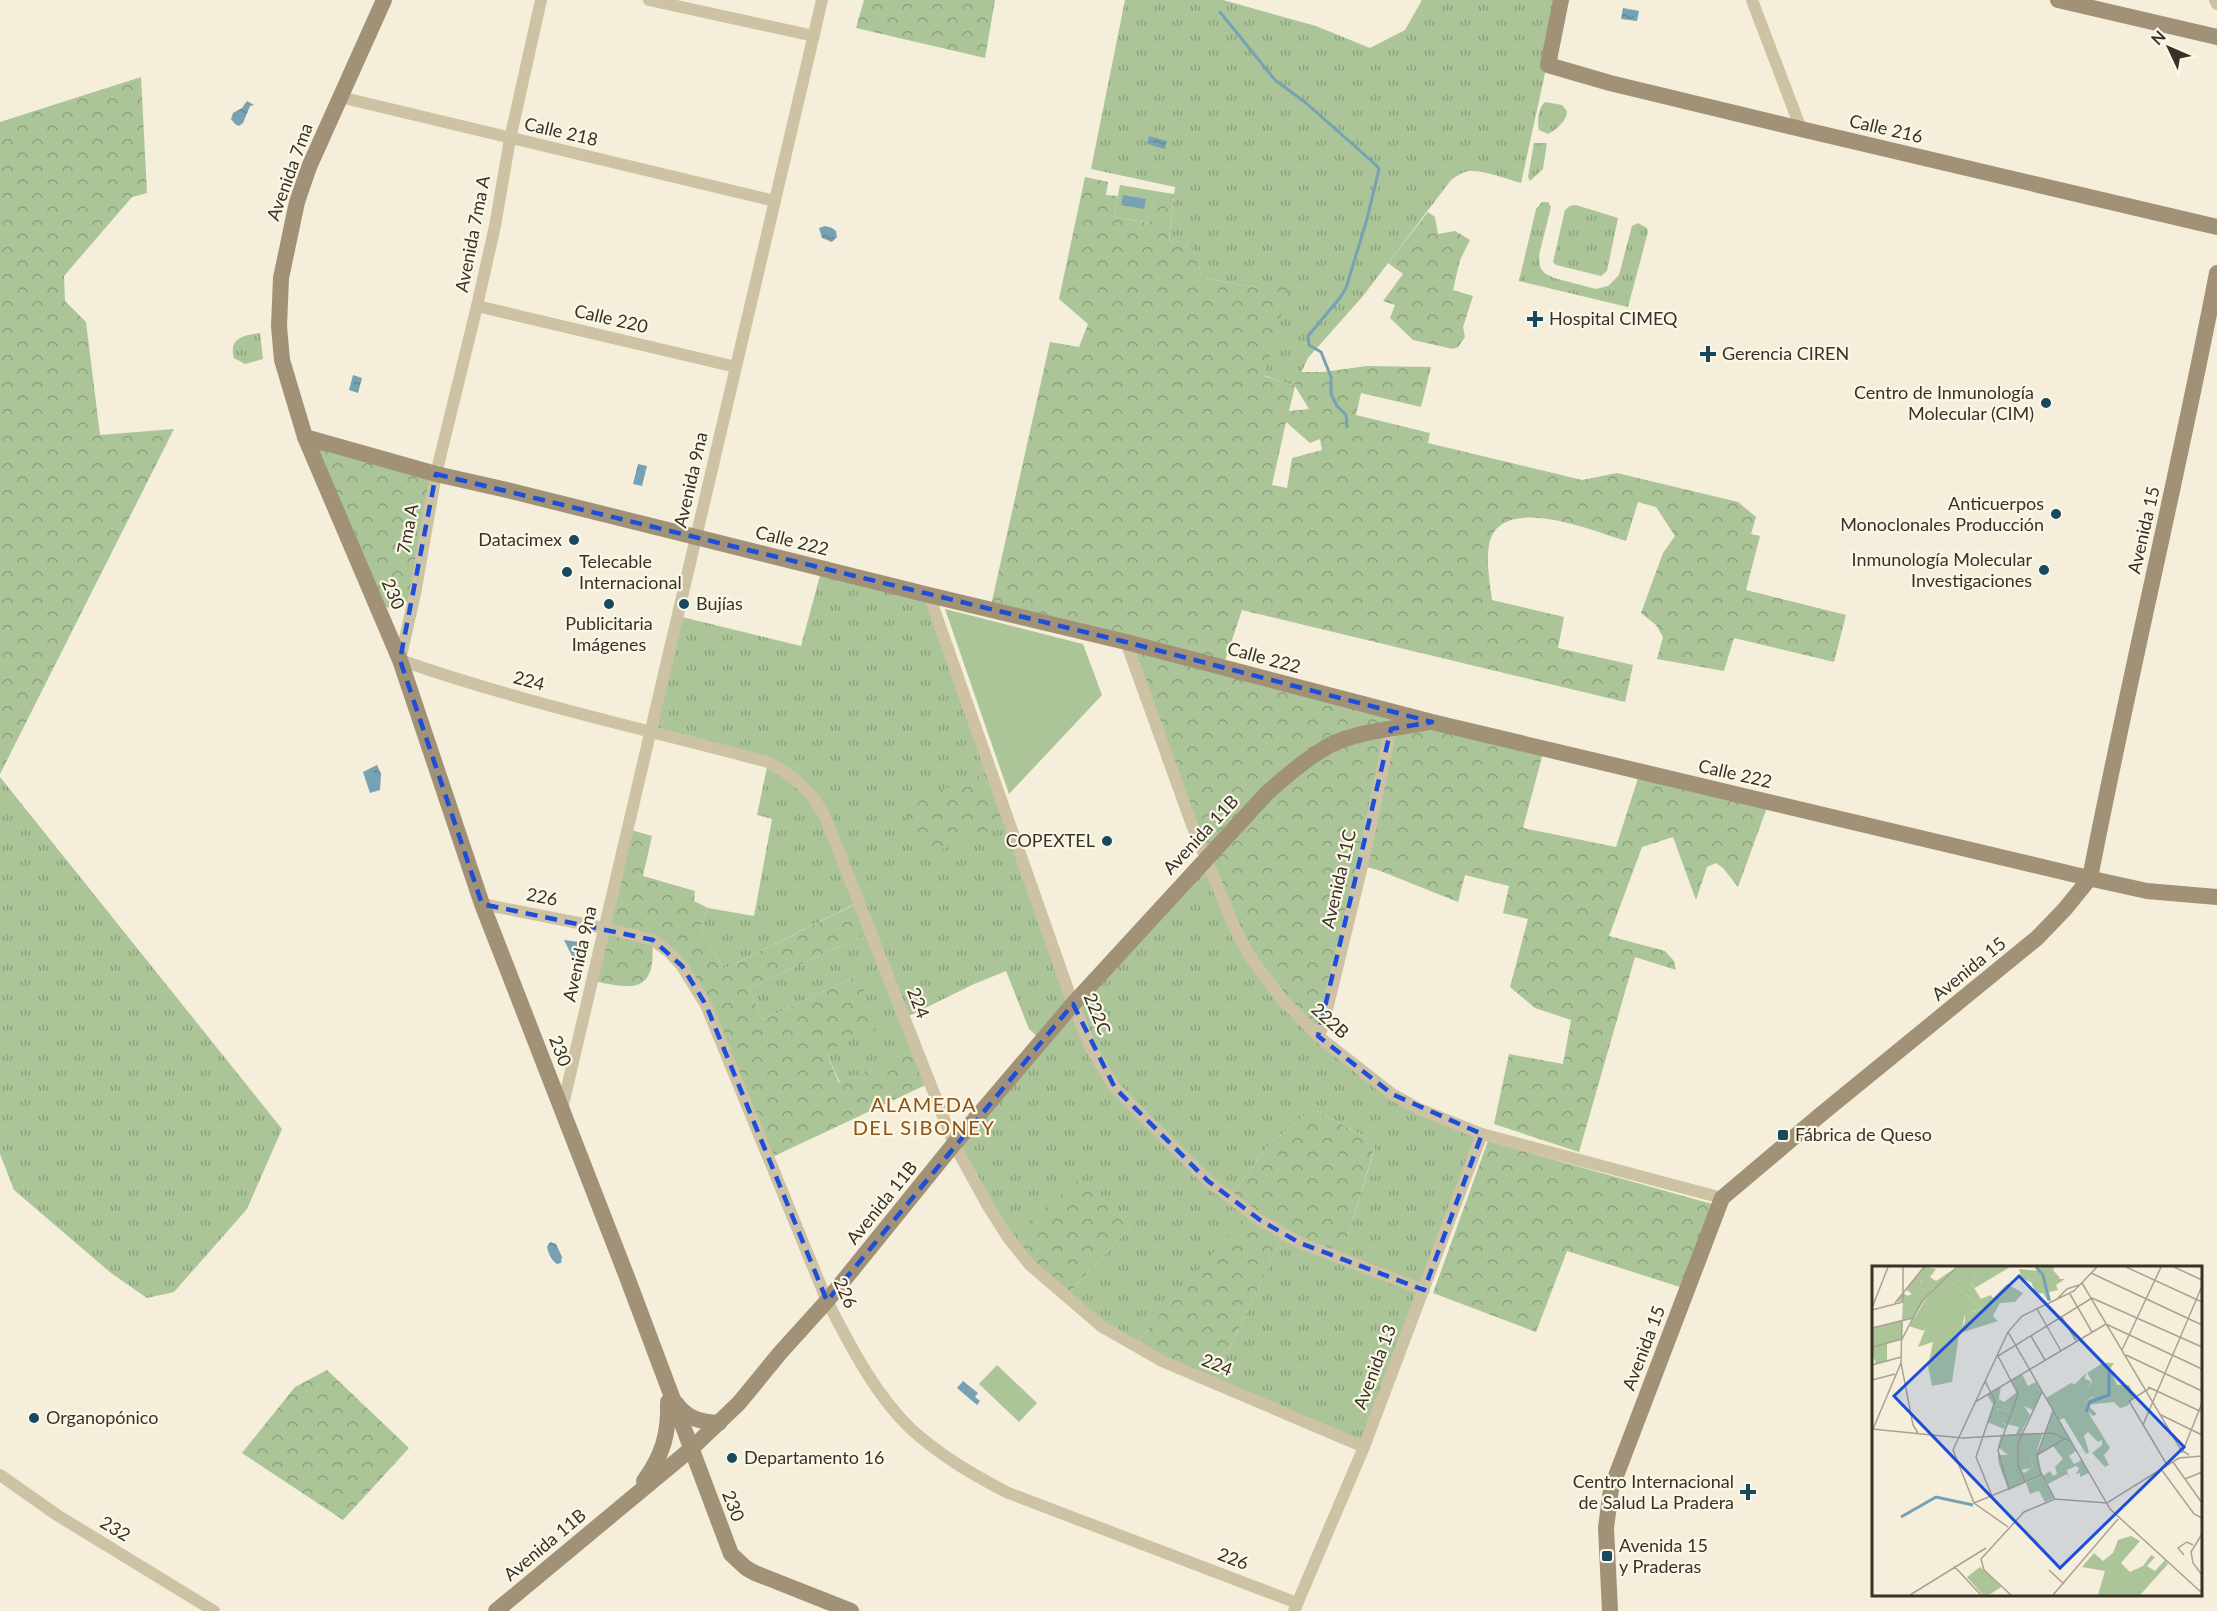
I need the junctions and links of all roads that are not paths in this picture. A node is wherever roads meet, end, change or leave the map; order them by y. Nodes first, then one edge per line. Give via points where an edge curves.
1 (384, 0) edge
2 (541, 0) edge
3 (650, 0) edge
4 (822, 0) edge
5 (1561, 0) edge
6 (1752, 0) edge
7 (2058, 0) edge
8 (2215, 0) edge
9 (2217, 4) edge
10 (814, 36) junction
11 (2217, 38) edge
12 (340, 97) junction
13 (1800, 129) junction
14 (510, 138) junction
15 (775, 201) junction
16 (2217, 227) edge
17 (2217, 273) edge
18 (2215, 297) edge
19 (477, 306) junction
20 (736, 368) junction
21 (305, 437) junction
22 (436, 474) junction
23 (696, 537) junction
24 (929, 595) junction
25 (1126, 642) junction
26 (400, 660) junction
27 (1432, 722) junction
28 (1391, 729) junction
29 (650, 732) junction
30 (1206, 857) junction
31 (2090, 878) junction
32 (2217, 897) edge
33 (482, 904) junction
34 (604, 928) junction
35 (1073, 1004) junction
36 (1318, 1036) junction
37 (562, 1109) junction
38 (1482, 1134) junction
39 (954, 1144) junction
40 (1722, 1198) junction
41 (1424, 1290) junction
42 (827, 1301) junction
43 (661, 1369) junction
44 (670, 1394) junction
45 (719, 1423) junction
46 (1364, 1447) junction
47 (691, 1449) junction
48 (0, 1474) edge
49 (630, 1500) junction
50 (1295, 1607) edge
51 (214, 1611) edge
52 (496, 1611) edge
53 (851, 1611) edge
54 (1610, 1611) edge

1 - 12 street, Avenida 7ma
2 - 14 street, Avenida 7ma A
3 - 10 street
4 - 10 street, Avenida 9na
5 - 13 street, Calle 216 via 1548,65
6 - 13 street
7 - 11 street
8 - 9 street
10 - 15 street, Avenida 9na
12 - 14 street, Calle 218
12 - 21 street, Avenida 7ma via 297,202 281,278 282,360
13 - 16 street, Calle 216
14 - 15 street, Calle 218
14 - 19 street, Avenida 7ma A
15 - 20 street, Avenida 9na
17 - 18 street, Avenida 15
18 - 31 street, Avenida 15
19 - 20 street, Calle 220
19 - 22 street, Avenida 7ma A
20 - 23 street, Avenida 9na
21 - 22 street, Calle 222
21 - 26 street, 230
22 - 23 street, Calle 222
22 - 26 street, 7ma A
23 - 24 street, Calle 222
23 - 29 street, Avenida 9na
24 - 25 street, Calle 222
24 - 35 street, 222C
25 - 27 street, Calle 222
25 - 30 street, 222B
26 - 29 street, 224 via 462,681
26 - 33 street, 230
27 - 28 street, Avenida 11B
27 - 31 street, Calle 222
28 - 30 street, Avenida 11B via 1332,745 1298,766
28 - 36 street, Avenida 11C via 1359,877
29 - 34 street, Avenida 9na
29 - 39 street, 224 via 768,762 786,771 817,801
30 - 35 street, Avenida 11B
30 - 36 street, 222B via 1253,961 1281,998
31 - 32 street, Calle 222 via 2147,891
31 - 40 street, Avenida 15 via 2037,938
33 - 34 street, 226
33 - 37 street, 230
34 - 37 street, Avenida 9na
34 - 42 street, 226 via 653,940 669,952 706,1005
35 - 39 street, Avenida 11B
35 - 41 street, 222C via 1091,1048 1114,1088 1208,1181 1260,1220 1300,1243
36 - 38 street, 222B via 1392,1094
37 - 43 street, 230
38 - 40 street, 222B
38 - 41 street, Avenida 13
39 - 42 street, Avenida 11B
39 - 46 street, 224 via 988,1206 1030,1265 1101,1326 1162,1362
40 - 54 street, Avenida 15 via 1611,1489 1606,1528
41 - 46 street, Avenida 13
42 - 45 street, Avenida 11B
42 - 50 street, 226 via 852,1348 909,1427 964,1469 1006,1492
43 - 44 street, 230
43 - 49 street via 668,1400 667,1434 658,1461
44 - 45 street via 686,1415
44 - 47 street, 230
45 - 47 street, Avenida 11B
46 - 50 street, Avenida 13
47 - 49 street, Avenida 11B
47 - 53 street, 230 via 726,1544 738,1562 755,1573
48 - 51 street, 232 via 57,1515
49 - 52 street, Avenida 11B

